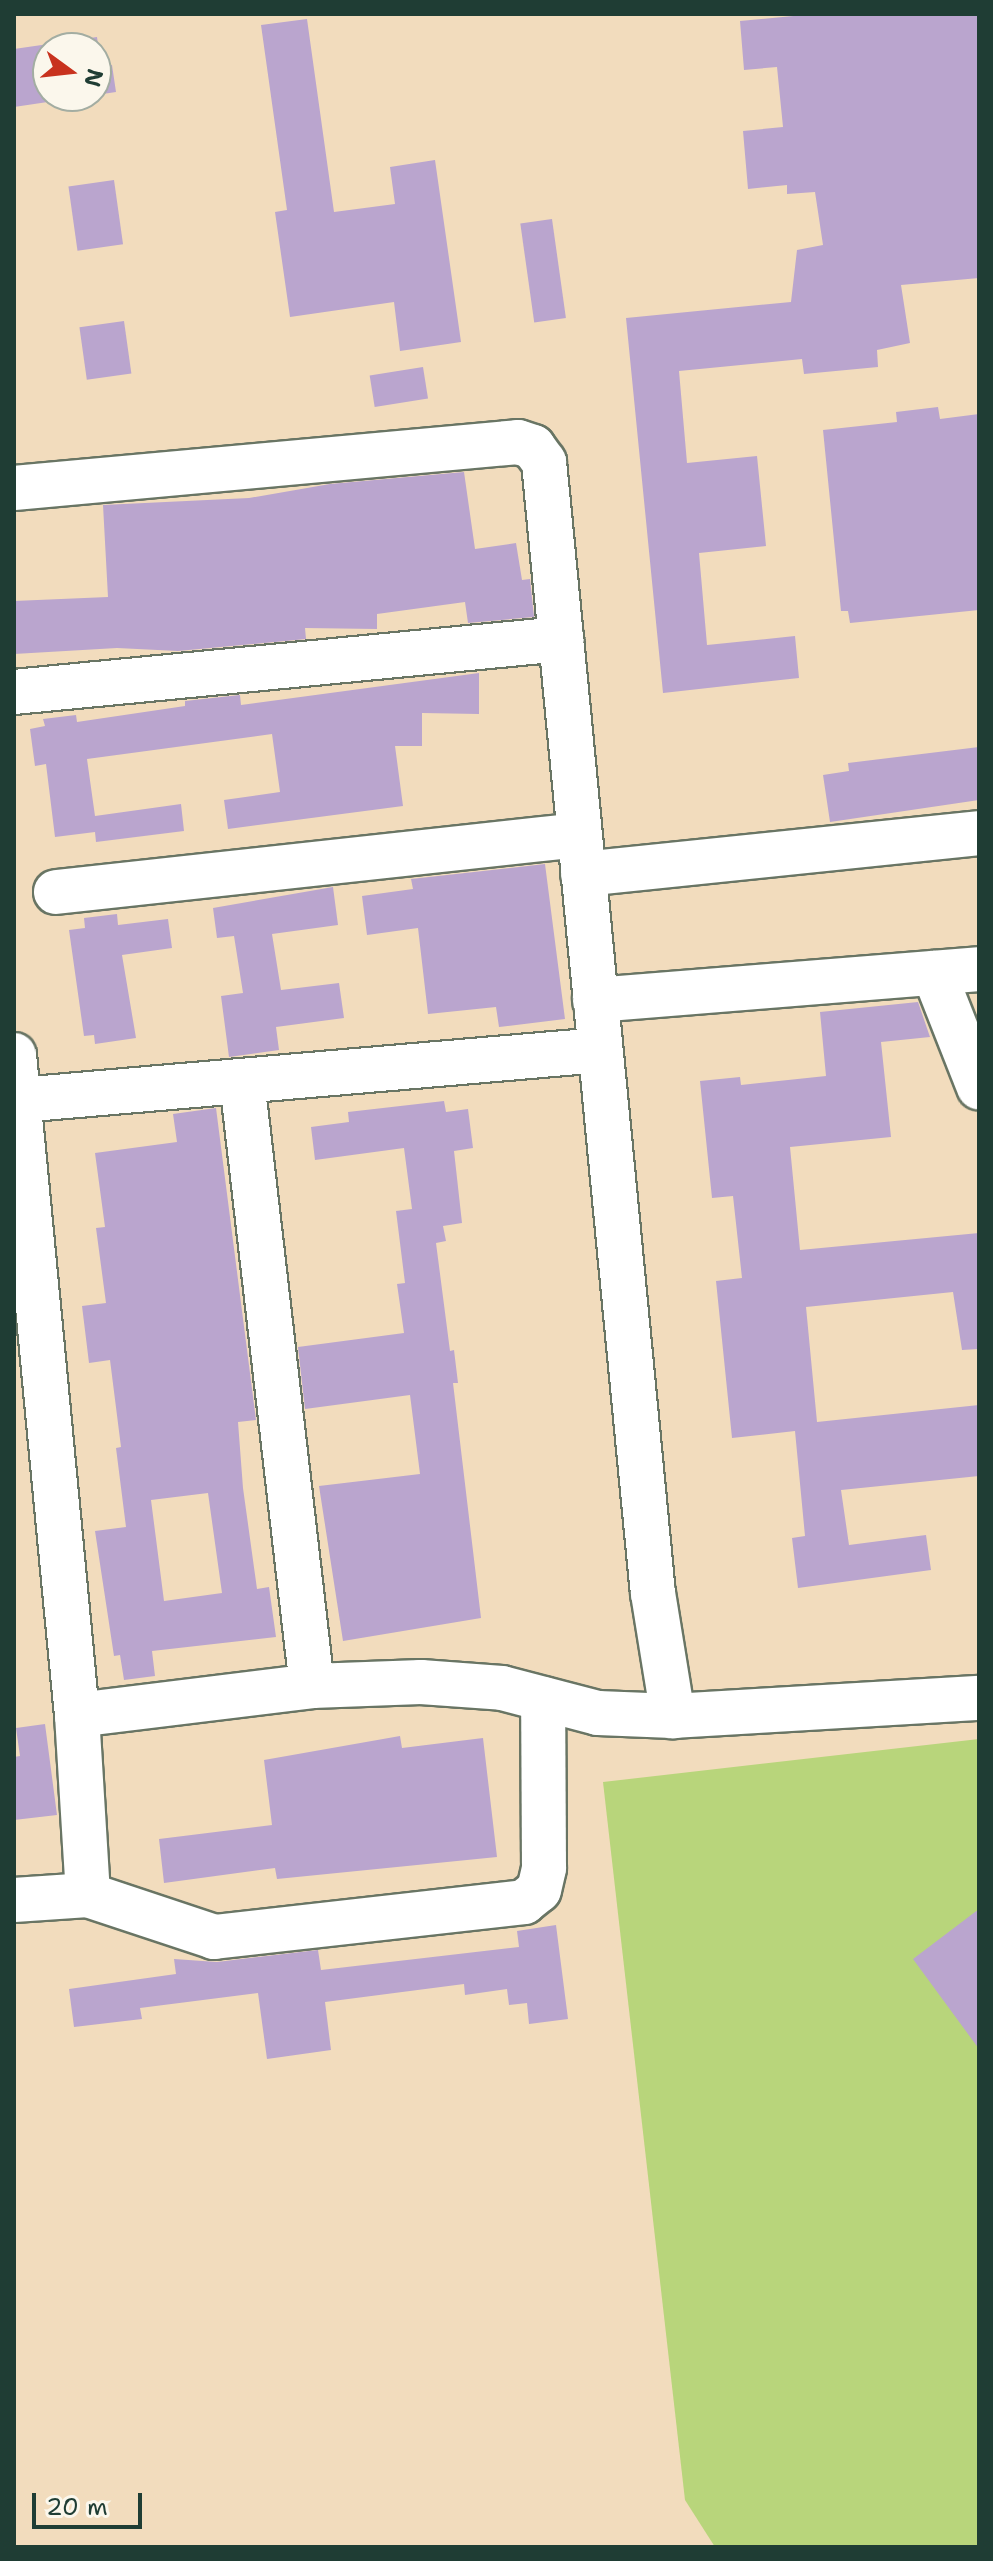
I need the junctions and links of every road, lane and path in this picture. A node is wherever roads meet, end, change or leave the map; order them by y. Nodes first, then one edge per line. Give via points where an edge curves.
1 (14, 488) edge
2 (561, 639) junction
3 (14, 692) edge
4 (979, 833) edge
5 (581, 855) junction
6 (56, 892) dead end
7 (979, 969) edge
8 (934, 973) junction
9 (595, 1000) junction
10 (600, 1050) junction
11 (14, 1055) edge
12 (242, 1081) junction
13 (979, 1087) edge
14 (20, 1100) junction
15 (312, 1686) junction
16 (979, 1698) edge
17 (543, 1699) junction
18 (77, 1715) junction
19 (673, 1716) junction
20 (88, 1895) junction
21 (14, 1900) edge

1 - 2 street via 518,442 533,447 544,462
2 - 3 street
2 - 5 street
4 - 5 street
5 - 6 street
5 - 9 street
7 - 8 street
8 - 9 street
8 - 13 street
9 - 10 street
10 - 12 street
10 - 19 street via 653,1593
11 - 14 street
12 - 14 street
12 - 15 street
14 - 18 street
15 - 17 street via 421,1682 502,1688
15 - 18 street
16 - 19 street
17 - 19 street via 598,1713
17 - 20 street via 544,1868 539,1890 524,1902 214,1937
18 - 20 street
20 - 21 street

